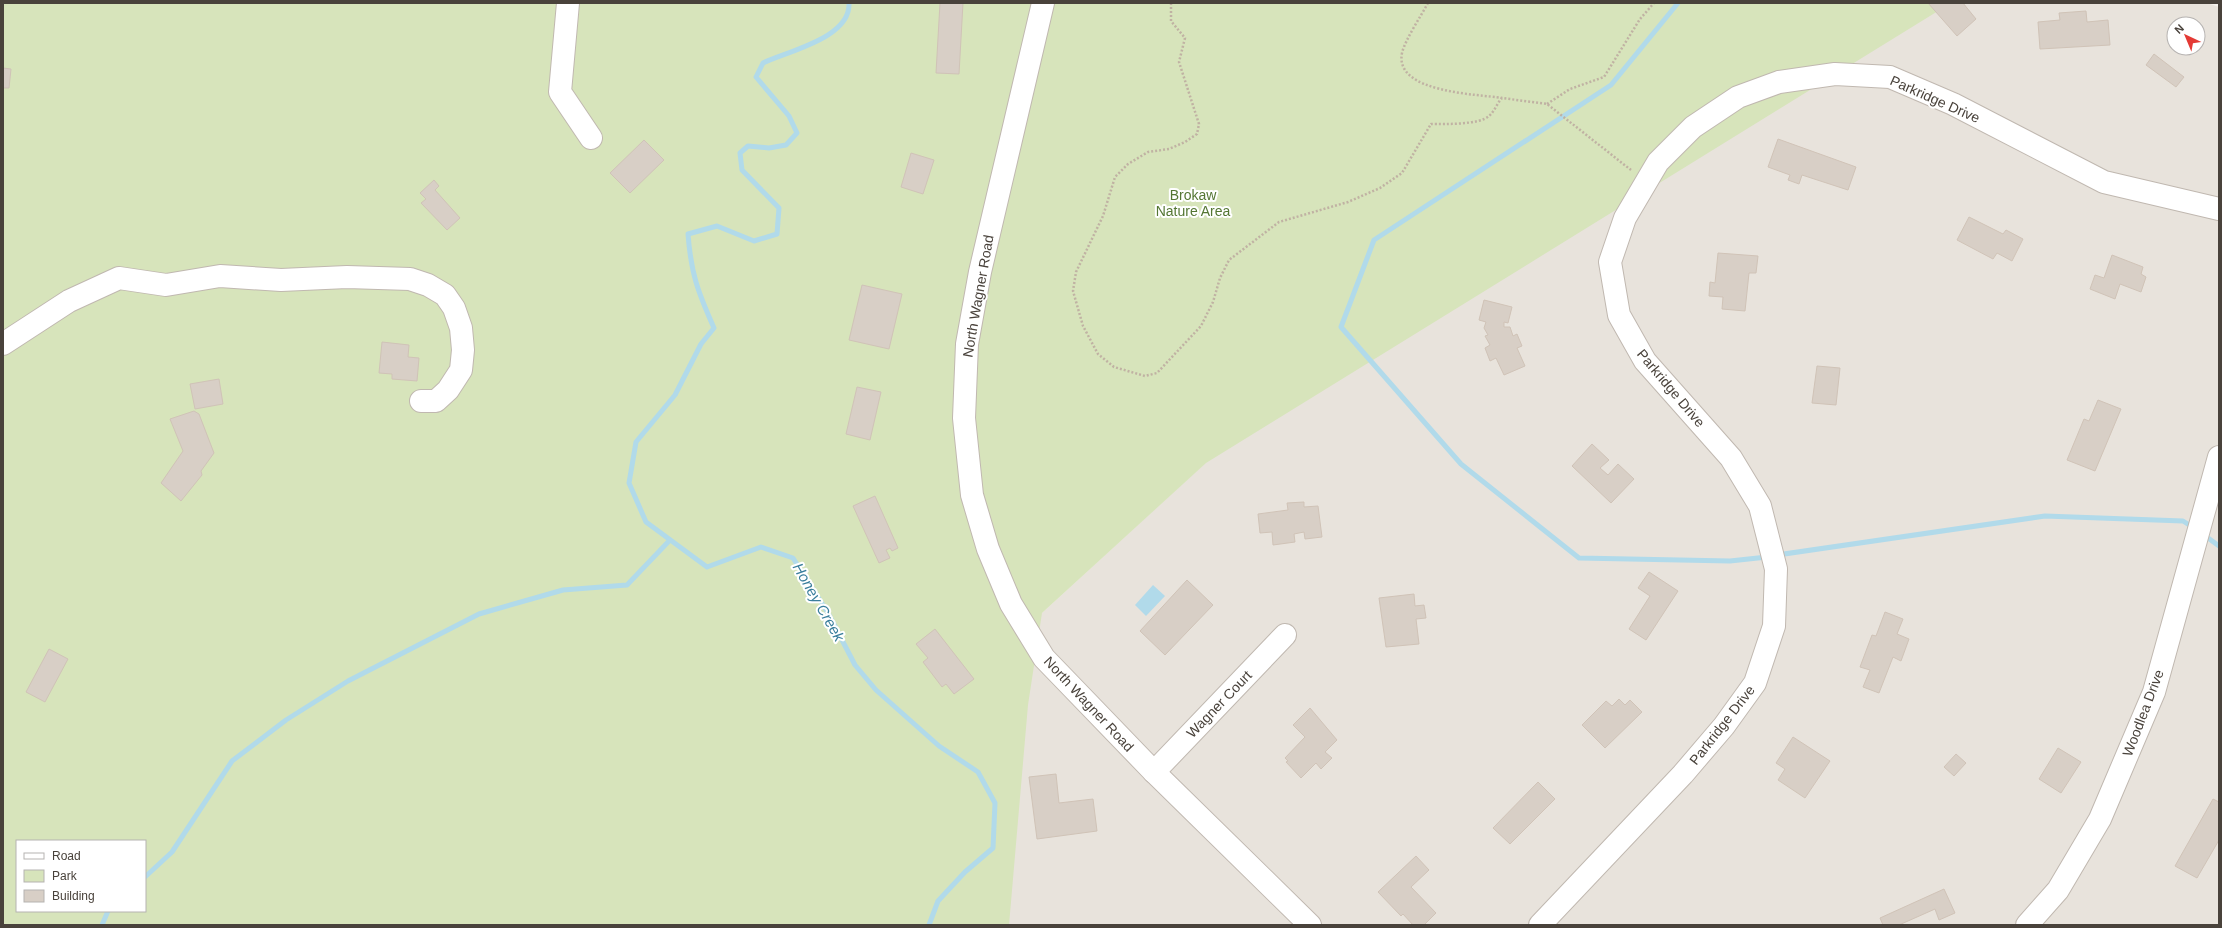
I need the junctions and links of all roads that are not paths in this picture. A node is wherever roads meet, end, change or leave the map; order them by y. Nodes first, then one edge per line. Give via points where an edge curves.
1 (568, 3) edge
2 (1043, 3) edge
3 (591, 138) dead end
4 (2219, 209) edge
5 (3, 344) edge
6 (421, 401) dead end
7 (2219, 457) edge
8 (1285, 635) dead end
9 (1154, 772) junction
10 (1310, 925) edge
11 (1540, 925) edge
12 (2027, 925) edge

1 - 3 street via 560,92
2 - 9 street, North Wagner Road via 980,272 967,344 964,418 972,494 988,549 1011,604 1044,658
4 - 11 street, Parkridge Drive via 2104,182 1953,104 1890,77 1835,74 1779,82 1738,97 1693,127 1658,162 1625,218 1610,262 1619,315 1645,361 1731,458 1760,506 1776,569 1774,626 1755,683 1724,726 1683,774
5 - 6 street via 69,301 119,278 166,285 220,276 281,280 410,280 428,285 445,296 454,308 461,328 464,350 462,370 448,390 436,401
7 - 12 street, Woodlea Drive via 2154,692 2100,819 2058,890
8 - 9 street, Wagner Court
9 - 10 street, North Wagner Road

